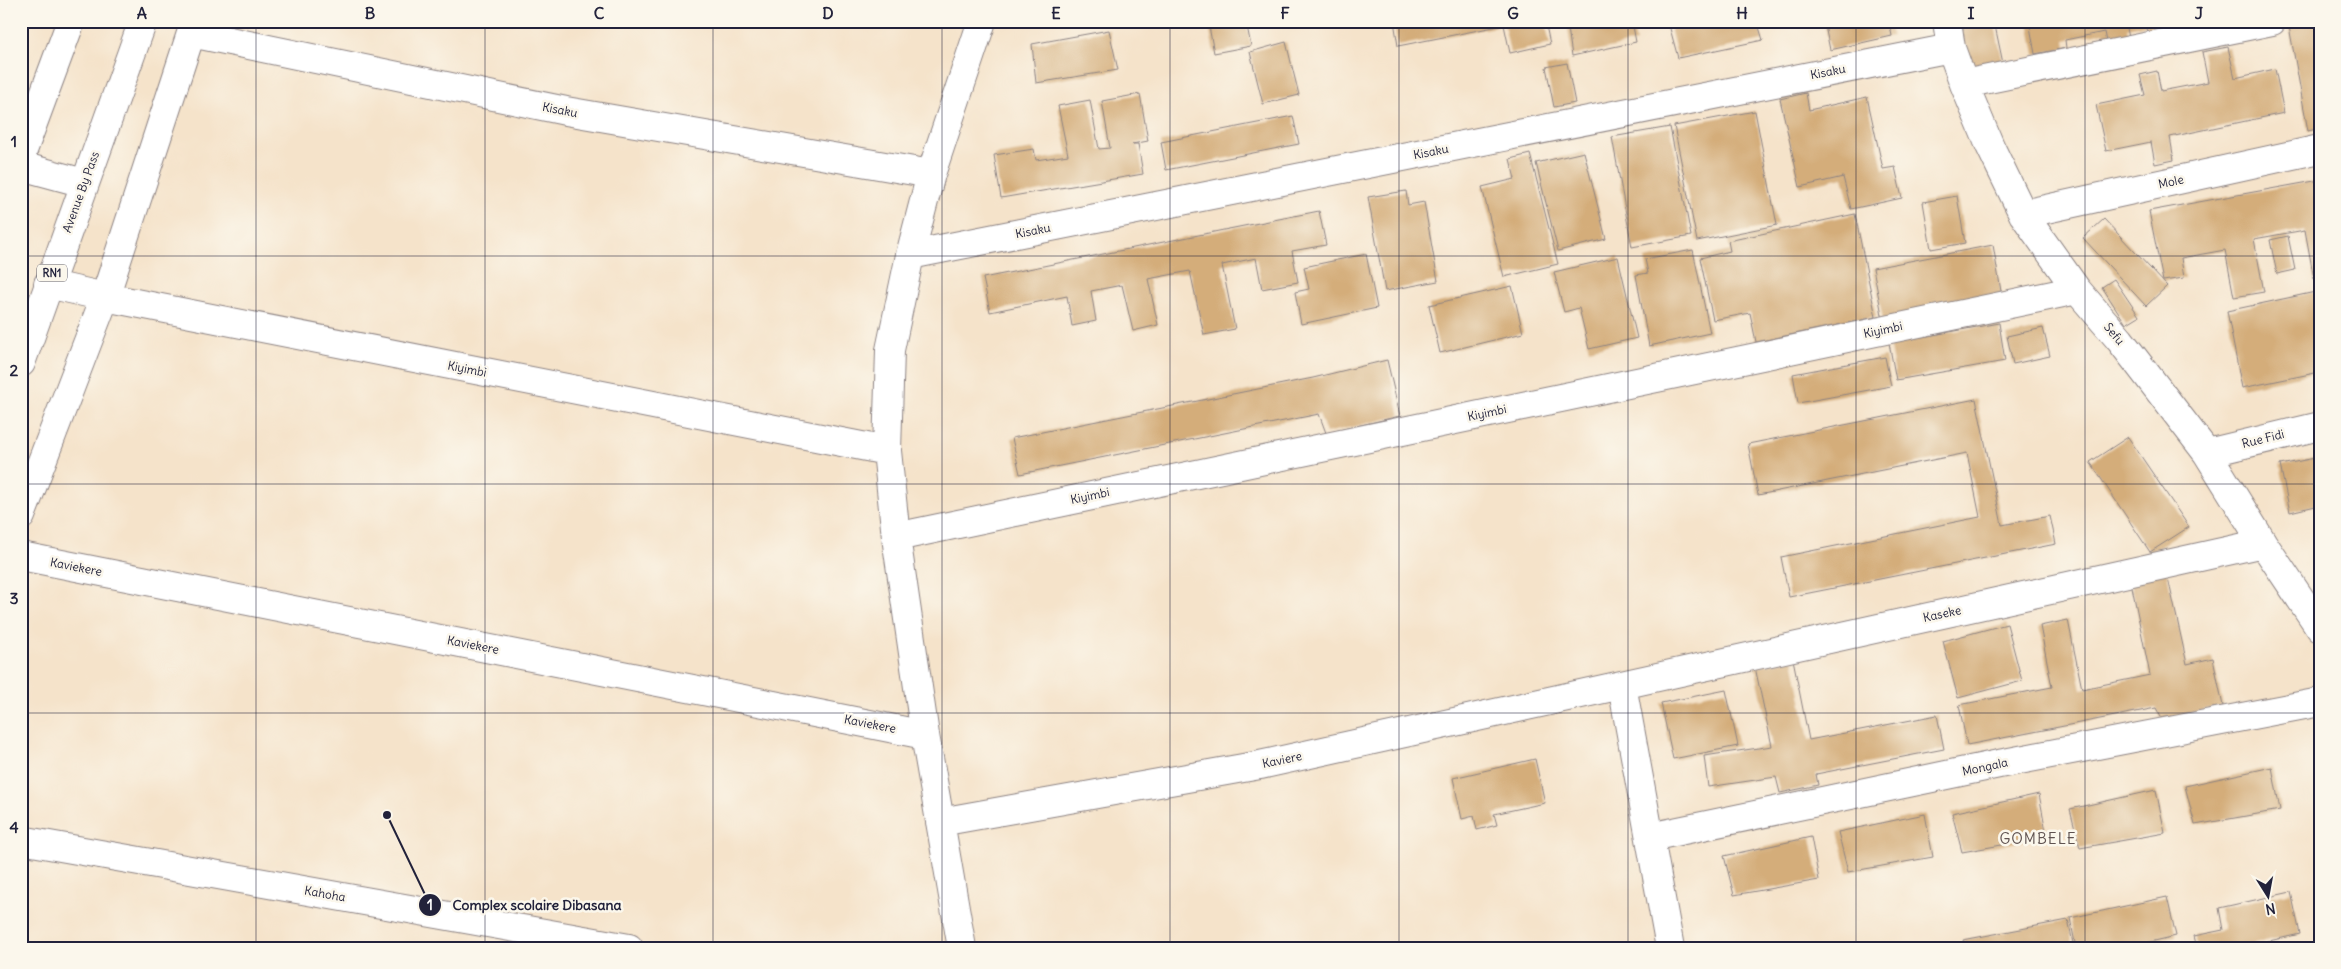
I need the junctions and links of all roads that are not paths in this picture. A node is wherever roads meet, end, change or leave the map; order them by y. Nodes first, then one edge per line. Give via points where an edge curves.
1 (71, 21) edge
2 (143, 21) edge
3 (982, 21) edge
4 (1947, 21) edge
5 (2272, 21) edge
6 (193, 27) edge
7 (1951, 48) junction
8 (1964, 84) junction
9 (2320, 149) edge
10 (21, 156) edge
11 (21, 166) edge
12 (931, 174) junction
13 (84, 183) junction
14 (2023, 214) junction
15 (910, 255) junction
16 (48, 284) junction
17 (2077, 290) junction
18 (104, 297) junction
19 (21, 363) edge
20 (2320, 426) edge
21 (887, 451) junction
22 (2207, 453) junction
23 (21, 516) edge
24 (896, 537) junction
25 (2263, 543) junction
26 (21, 556) edge
27 (2320, 628) edge
28 (1622, 685) junction
29 (2320, 702) edge
30 (924, 735) junction
31 (940, 822) junction
32 (1650, 837) junction
33 (21, 840) edge
34 (629, 948) edge
35 (962, 948) edge
36 (1670, 948) edge

1 - 10 main road
2 - 13 main road, Avenue By Pass / RN1
3 - 12 main road
4 - 7 main road, Sefu
5 - 8 main road
6 - 12 main road, Kisaku via 566,112
6 - 18 main road
7 - 8 main road, Sefu
7 - 15 main road, Kisaku
8 - 14 main road, Sefu
9 - 14 main road, Mole
11 - 13 main road
12 - 15 main road
13 - 16 main road, Avenue By Pass / RN1
14 - 17 main road, Sefu
15 - 21 main road via 890,350
16 - 18 main road, Kiyimbi
16 - 19 main road, Avenue By Pass / RN1
17 - 22 main road, Sefu
17 - 24 main road, Kiyimbi
18 - 21 main road, Kiyimbi
18 - 23 main road
20 - 22 main road, Rue Fidi
21 - 24 main road
22 - 25 main road, Sefu
24 - 30 main road
25 - 27 main road, Sefu
25 - 28 main road, Kaseke
26 - 30 main road, Kaviekere
28 - 31 main road, Kaviere via 1260,764
28 - 32 main road
29 - 32 main road, Mongala via 1999,764
30 - 31 main road
31 - 35 main road
32 - 36 main road
33 - 34 main road, Kahoha

